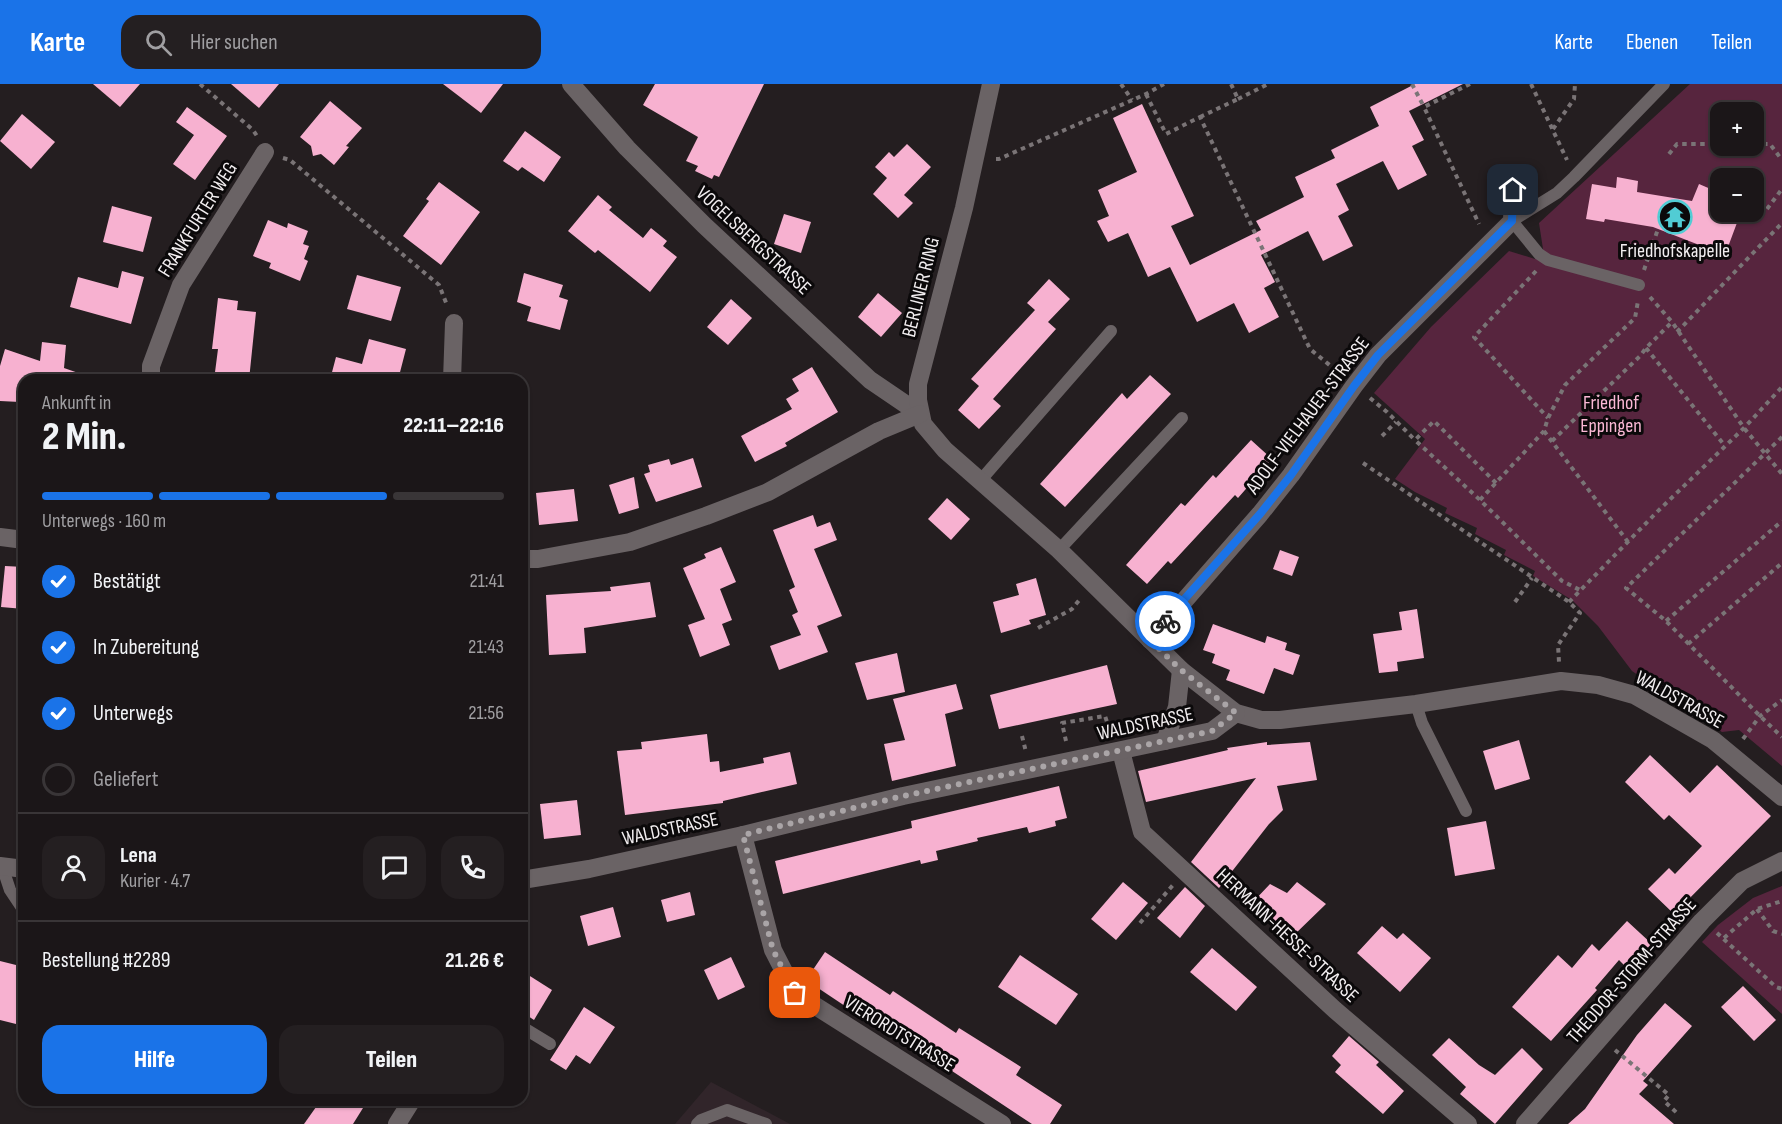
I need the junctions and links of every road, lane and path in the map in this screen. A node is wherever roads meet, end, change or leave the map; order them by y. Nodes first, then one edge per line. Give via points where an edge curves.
1 (200, 84) edge
2 (571, 84) edge
3 (991, 84) edge
4 (1121, 84) edge
5 (1164, 84) edge
6 (1231, 84) edge
7 (1268, 84) edge
8 (1412, 84) edge
9 (1470, 84) edge
10 (1531, 84) edge
11 (1575, 84) edge
12 (1664, 84) edge
13 (1146, 94) junction
14 (1238, 99) junction
15 (1132, 100) junction
16 (1424, 107) junction
17 (1200, 117) junction
18 (1552, 129) junction
19 (1710, 144) edge
20 (1764, 144) edge
21 (265, 152) junction
22 (976, 154) junction
23 (1669, 154) dead end
24 (1782, 160) edge
25 (1574, 177) junction
26 (1513, 190) dead end
27 (1781, 192) edge
28 (1767, 209) dead end
29 (1512, 221) junction
30 (1782, 223) edge
31 (1658, 229) dead end
32 (1488, 244) junction
33 (1548, 260) junction
34 (1640, 285) junction
35 (1672, 322) junction
36 (454, 323) joint
37 (1111, 331) dead end
38 (1677, 332) junction
39 (1646, 348) junction
40 (151, 374) edge
41 (452, 374) edge
42 (1354, 386) junction
43 (1782, 387) edge
44 (920, 414) junction
45 (1182, 418) dead end
46 (1548, 418) junction
47 (1396, 422) junction
48 (1744, 428) junction
49 (1544, 431) junction
50 (1382, 436) dead end
51 (1782, 436) edge
52 (1415, 440) junction
53 (1552, 441) junction
54 (1725, 446) junction
55 (1765, 454) junction
56 (1363, 463) dead end
57 (1782, 474) edge
58 (980, 481) junction
59 (1496, 483) junction
60 (1480, 500) junction
61 (1782, 521) edge
62 (0, 537) edge
63 (18, 539) edge
64 (1628, 542) junction
65 (1059, 550) junction
66 (528, 559) edge
67 (1782, 563) edge
68 (1532, 578) junction
69 (1092, 583) junction
70 (1580, 590) junction
71 (1515, 602) dead end
72 (1569, 602) junction
73 (1666, 621) junction
74 (1038, 628) dead end
75 (1150, 640) junction
76 (1688, 644) junction
77 (1558, 645) dead end
78 (1181, 670) junction
79 (1782, 700) edge
80 (1416, 704) junction
81 (1236, 713) junction
82 (1760, 716) junction
83 (1782, 737) edge
84 (1165, 741) junction
85 (1119, 752) junction
86 (1728, 753) junction
87 (1072, 761) junction
88 (1782, 797) edge
89 (1466, 811) dead end
90 (743, 835) junction
91 (1782, 861) edge
92 (1, 866) edge
93 (18, 868) edge
94 (1186, 873) junction
95 (528, 879) edge
96 (1782, 901) edge
97 (18, 903) edge
98 (1757, 909) junction
99 (1702, 921) junction
100 (1140, 923) dead end
101 (1782, 934) edge
102 (1724, 938) junction
103 (1782, 989) edge
104 (528, 1031) edge
105 (1601, 1038) junction
106 (550, 1044) dead end
107 (408, 1106) edge
108 (1677, 1113) dead end
109 (397, 1124) edge
110 (697, 1124) edge
111 (765, 1124) edge
112 (1002, 1124) edge
113 (1468, 1124) edge
114 (1525, 1124) edge

1 - 21 path via 254,130
2 - 44 street, VOGELSBERGSTRASSE via 627,148 704,225 870,380
3 - 22 street, BERLINER RING
4 - 15 path
5 - 13 path
6 - 14 path
7 - 14 path
8 - 16 path
9 - 16 path
10 - 18 path
11 - 18 path via 1574,99
12 - 25 lane
13 - 15 path
13 - 17 path via 1166,134
14 - 17 path
15 - 22 path via 999,159
16 - 32 path
17 - 42 path via 1310,349
18 - 25 path
19 - 23 path via 1677,144
20 - 24 path via 1770,144
21 - 36 path via 290,160 439,285
21 - 40 street, FRANKFURTER WEG via 181,285
22 - 44 street, BERLINER RING via 918,384
25 - 29 lane via 1557,193
26 - 29 street
27 - 28 path
29 - 32 street, ADOLF-VIELHAUER-STRASSE
29 - 33 lane
30 - 38 path
31 - 34 path
32 - 42 street, ADOLF-VIELHAUER-STRASSE via 1378,355
33 - 34 lane
33 - 46 path via 1474,337
34 - 35 path
34 - 46 path via 1635,318 1565,385
35 - 38 path
35 - 39 path
36 - 41 street
37 - 58 lane
38 - 48 path
39 - 53 path
39 - 54 path
42 - 47 path
42 - 75 street, ADOLF-VIELHAUER-STRASSE via 1260,514
43 - 48 path
44 - 58 street, BERLINER RING via 923,424 945,450
44 - 66 street via 879,431 768,492 706,516 630,542
45 - 65 lane
46 - 49 path
47 - 50 path
47 - 52 path
48 - 54 path
48 - 55 path
49 - 53 path
49 - 59 path
51 - 55 path
52 - 59 path via 1434,421
52 - 60 path
53 - 64 path
54 - 64 path
55 - 57 path
55 - 73 path via 1626,588
56 - 68 path
58 - 65 street, BERLINER RING
59 - 60 path
60 - 70 path via 1562,581
61 - 73 path
62 - 63 street
64 - 70 path
65 - 69 street, BERLINER RING
67 - 76 path
68 - 71 path
68 - 72 path
69 - 74 path via 1072,609
69 - 75 street, BERLINER RING
70 - 72 path
72 - 77 path via 1580,613
73 - 76 path
75 - 78 street, BERLINER RING
76 - 82 path
78 - 81 street, BERLINER RING
78 - 84 street via 1177,707
79 - 82 path
80 - 81 street, WALDSTRASSE via 1280,720
80 - 86 street, WALDSTRASSE via 1561,681 1598,685 1634,695 1713,740
80 - 89 lane
81 - 84 street, WALDSTRASSE via 1212,731
82 - 83 path
82 - 86 path
84 - 85 street, WALDSTRASSE
85 - 87 street, WALDSTRASSE
85 - 87 path via 1105,716 1074,720 1062,723
85 - 94 street, HERMANN-HESSE-STRASSE via 1142,832
86 - 88 street, WALDSTRASSE
87 - 90 street, WALDSTRASSE
90 - 95 street, WALDSTRASSE
90 - 112 street, VIERORDTSTRASSE via 773,950 795,993
91 - 99 street, THEODOR-STORM-STRASSE via 1742,881
92 - 93 street
92 - 97 lane
94 - 100 path
94 - 113 street, HERMANN-HESSE-STRASSE via 1335,1010
96 - 98 path
98 - 101 path via 1773,931
98 - 102 path
99 - 102 path
99 - 105 street, THEODOR-STORM-STRASSE
102 - 103 path
104 - 106 lane
105 - 108 path via 1669,1095 1664,1101
105 - 114 street, THEODOR-STORM-STRASSE
107 - 109 street
110 - 111 lane via 727,1110

